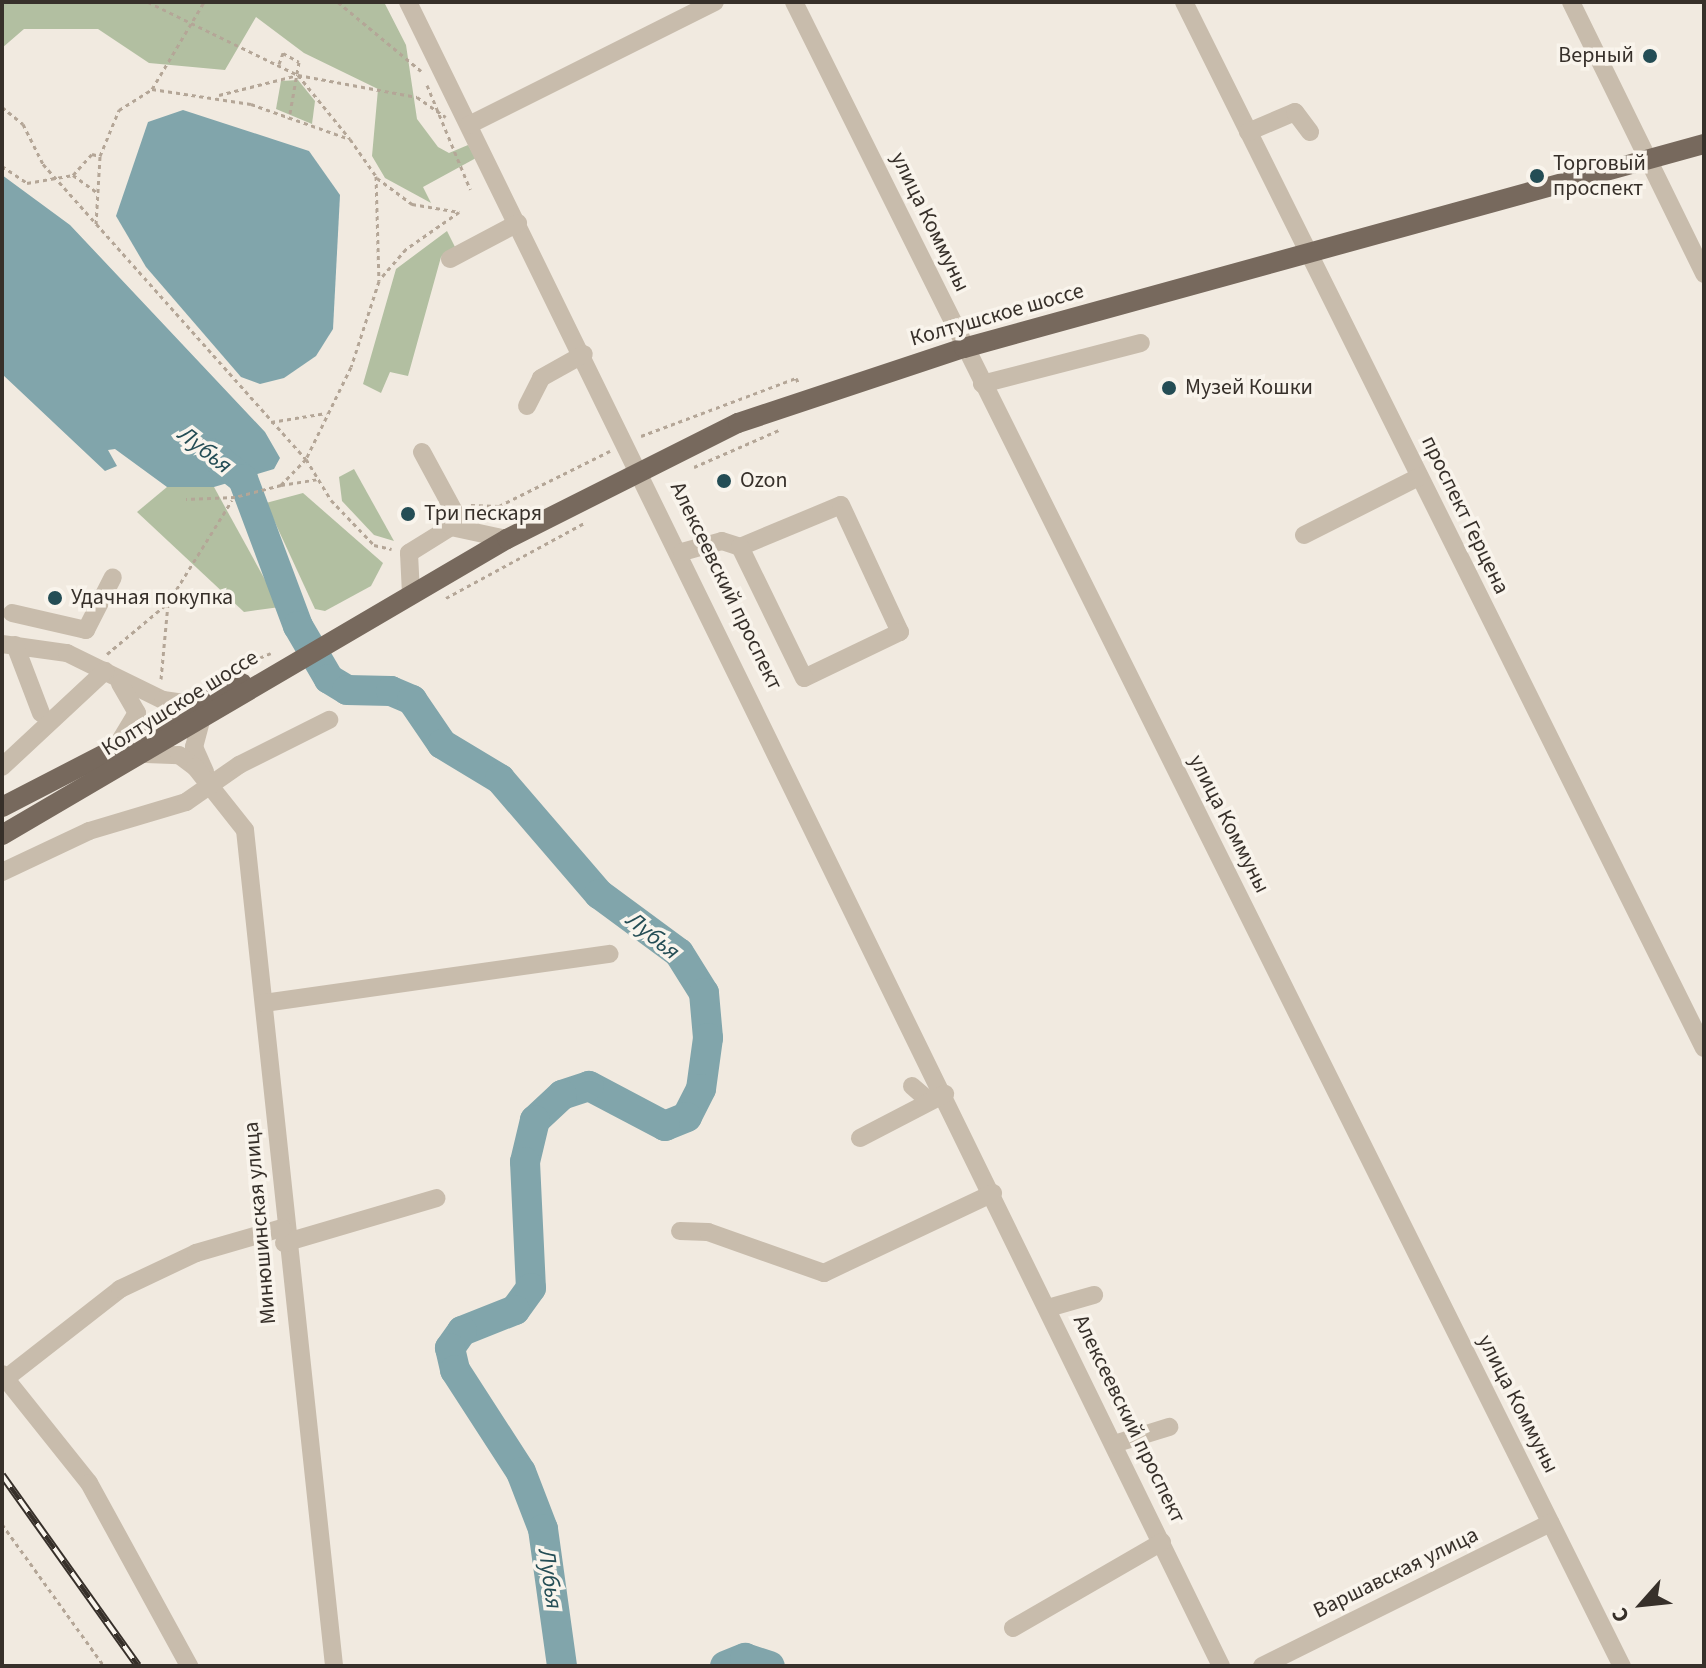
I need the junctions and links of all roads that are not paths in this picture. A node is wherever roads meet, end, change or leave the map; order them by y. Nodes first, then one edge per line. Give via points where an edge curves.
1 (408, 2) edge
2 (715, 2) edge
3 (794, 2) edge
4 (1184, 2) edge
5 (1571, 2) edge
6 (469, 125) junction
7 (1248, 132) junction
8 (1310, 132) dead end
9 (1704, 144) edge
10 (1648, 160) junction
11 (518, 223) junction
12 (1307, 253) junction
13 (450, 259) dead end
14 (1704, 274) edge
15 (1141, 343) dead end
16 (964, 348) junction
17 (584, 354) junction
18 (982, 384) junction
19 (527, 406) dead end
20 (422, 452) dead end
21 (641, 467) junction
22 (1419, 477) junction
23 (462, 526) junction
24 (1304, 535) dead end
25 (507, 539) junction
26 (740, 547) junction
27 (682, 552) junction
28 (113, 577) dead end
29 (411, 594) junction
30 (12, 613) dead end
31 (8, 644) edge
32 (80, 644) junction
33 (107, 663) junction
34 (197, 712) junction
35 (41, 713) dead end
36 (329, 720) dead end
37 (120, 741) junction
38 (139, 758) junction
39 (2, 767) edge
40 (212, 785) junction
41 (2, 807) edge
42 (2, 835) edge
43 (2, 872) edge
44 (610, 954) dead end
45 (264, 1003) junction
46 (1704, 1048) edge
47 (912, 1086) dead end
48 (937, 1098) junction
49 (860, 1138) dead end
50 (993, 1193) junction
51 (437, 1198) dead end
52 (680, 1231) dead end
53 (283, 1236) junction
54 (1094, 1295) dead end
55 (1048, 1308) junction
56 (4, 1376) edge
57 (1169, 1427) dead end
58 (1114, 1444) junction
59 (1550, 1523) junction
60 (1162, 1542) junction
61 (1013, 1628) dead end
62 (189, 1666) edge
63 (334, 1666) edge
64 (1221, 1666) edge
65 (1262, 1666) edge
66 (1622, 1666) edge

1 - 6 street, Алексеевский проспект
2 - 6 street
3 - 16 street, улица Коммуны
4 - 7 street, проспект Герцена
5 - 10 street
6 - 11 street, Алексеевский проспект
7 - 8 street via 1295,112
7 - 12 street, проспект Герцена
9 - 10 main road, Колтушское шоссе
10 - 12 main road, Колтушское шоссе
10 - 14 street
11 - 13 street
11 - 17 street, Алексеевский проспект
12 - 16 main road, Колтушское шоссе
12 - 22 street, проспект Герцена
15 - 18 street
16 - 18 street, улица Коммуны
16 - 21 main road, Колтушское шоссе via 771,411
17 - 19 street via 541,378
17 - 21 street, Алексеевский проспект
18 - 59 street, улица Коммуны
20 - 23 street
21 - 25 main road, Колтушское шоссе
21 - 27 street, Алексеевский проспект
22 - 24 street
22 - 46 street, проспект Герцена
23 - 25 street
23 - 29 street via 409,553
25 - 29 main road, Колтушское шоссе
26 - 26 street via 841,505 900,632 804,678
26 - 27 street via 722,541
27 - 48 street, Алексеевский проспект
28 - 32 street
29 - 34 main road, Колтушское шоссе via 342,633 275,661
30 - 32 street
31 - 32 street
31 - 35 street
32 - 33 street
33 - 34 street via 163,700
33 - 37 street via 137,713
33 - 39 street
34 - 37 main road, Колтушское шоссе
34 - 38 main road, Колтушское шоссе
34 - 40 street, Минюшинская улица via 194,747
36 - 40 street
37 - 41 main road, Колтушское шоссе
38 - 40 street, Минюшинская улица via 179,755
38 - 42 main road, Колтушское шоссе
40 - 43 street
40 - 45 street, Минюшинская улица via 245,830
44 - 45 street
45 - 53 street, Минюшинская улица
47 - 48 street
48 - 49 street
48 - 50 street, Алексеевский проспект
50 - 52 street via 817,1277 708,1232
50 - 55 street, Алексеевский проспект
51 - 53 street
53 - 56 street via 196,1253 120,1289
53 - 63 street, Минюшинская улица
54 - 55 street
55 - 58 street, Алексеевский проспект
56 - 62 street via 89,1483
57 - 58 street
58 - 60 street, Алексеевский проспект
59 - 65 street, Варшавская улица
59 - 66 street, улица Коммуны
60 - 61 street
60 - 64 street, Алексеевский проспект

